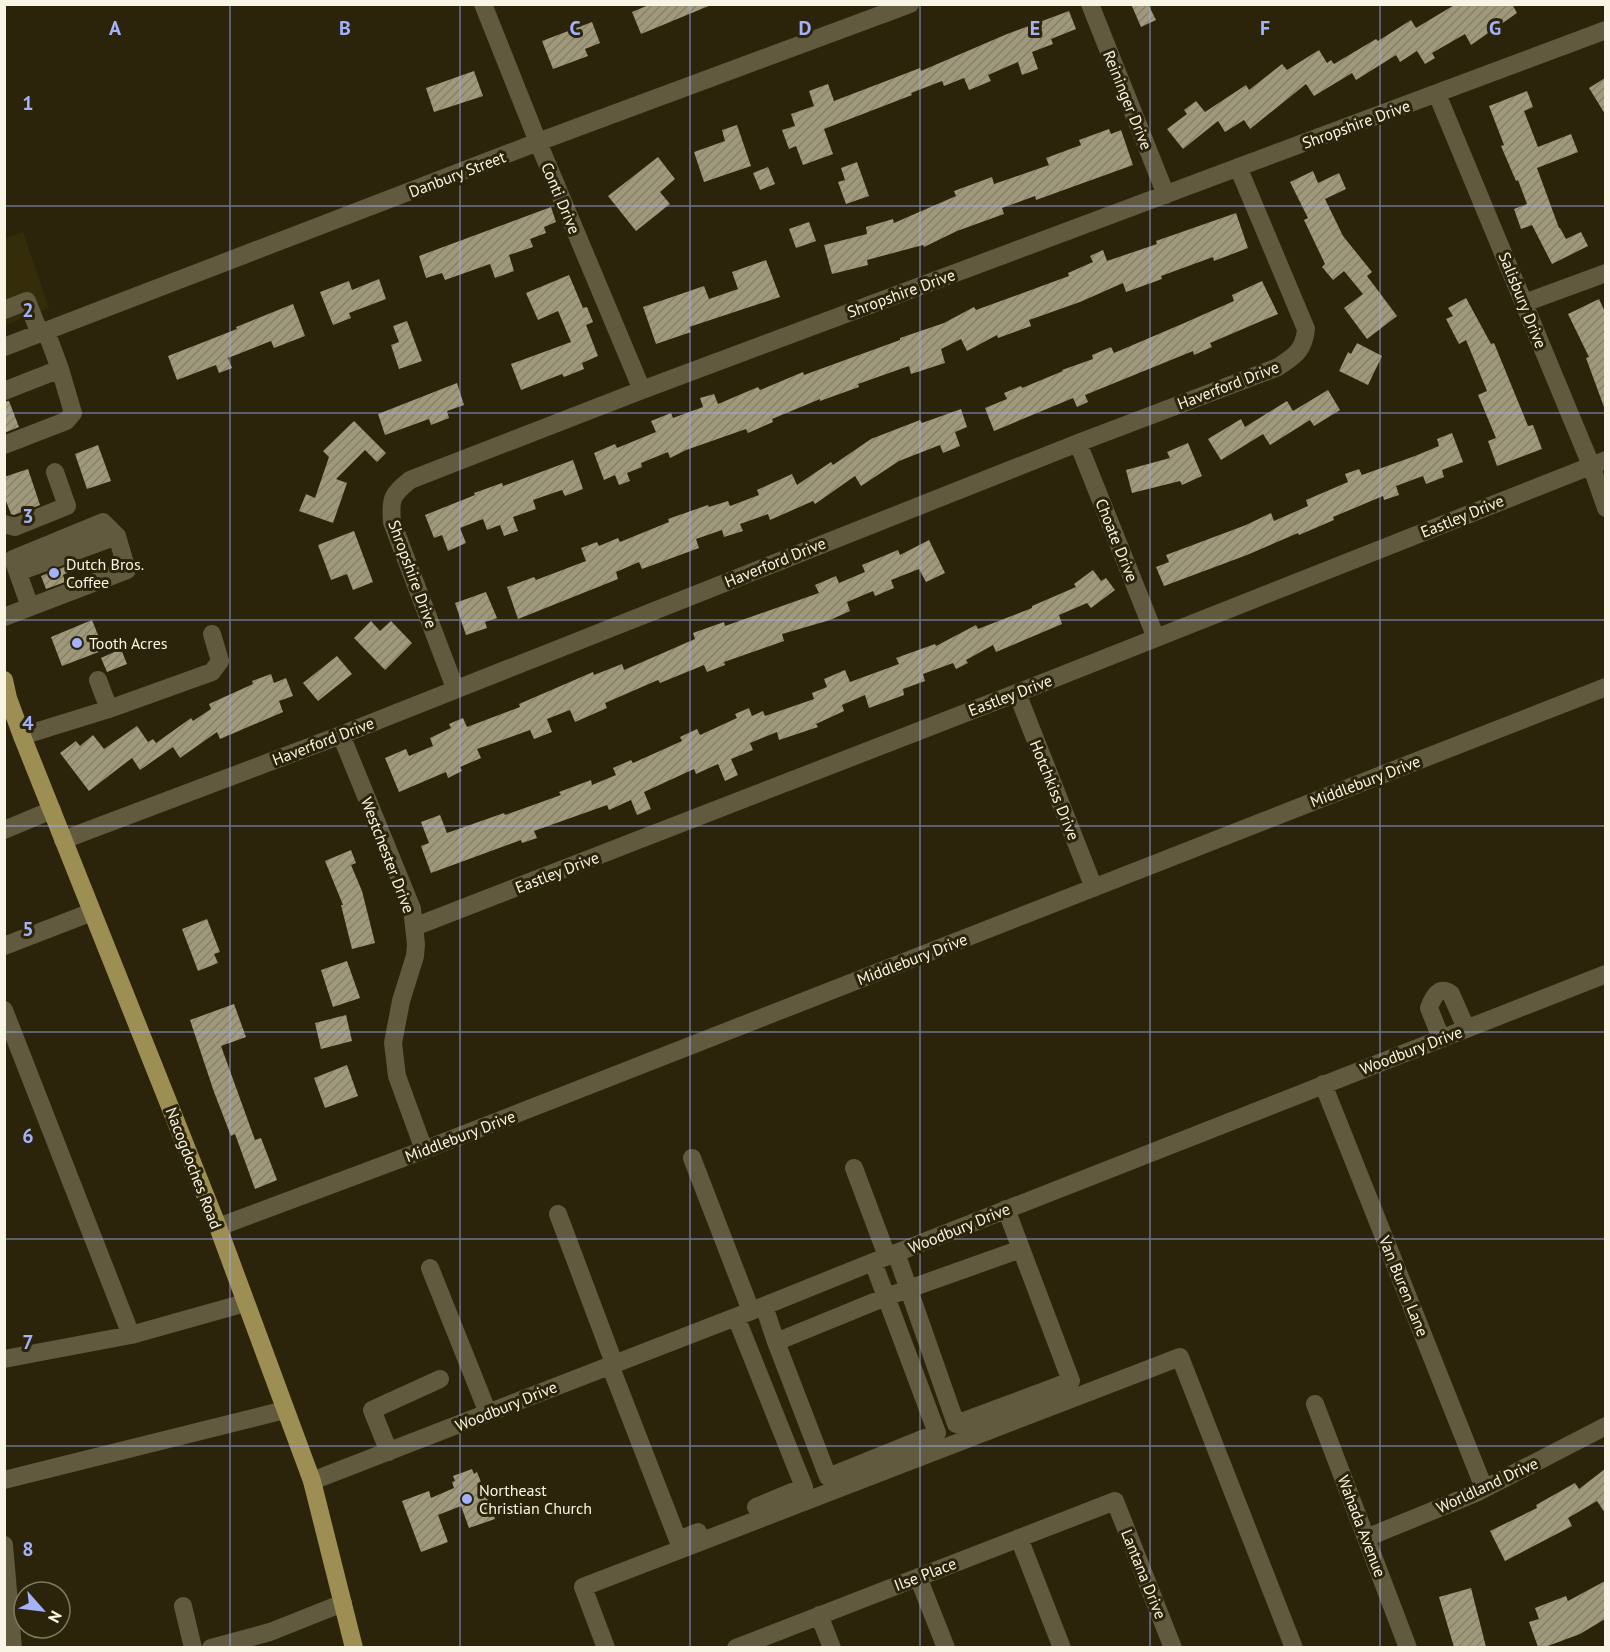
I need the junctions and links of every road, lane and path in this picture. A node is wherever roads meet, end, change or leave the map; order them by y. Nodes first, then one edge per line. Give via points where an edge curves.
1 (483, 4) edge
2 (910, 4) edge
3 (1090, 4) edge
4 (1605, 30) edge
5 (1437, 94) junction
6 (538, 142) junction
7 (1238, 167) junction
8 (1166, 195) junction
9 (1605, 273) edge
10 (1524, 303) junction
11 (4, 310) edge
12 (43, 333) junction
13 (4, 347) edge
14 (60, 369) junction
15 (642, 390) junction
16 (4, 391) edge
17 (1078, 442) junction
18 (4, 445) edge
19 (1598, 462) edge
20 (55, 472) dead end
21 (1605, 508) edge
22 (4, 524) edge
23 (30, 607) junction
24 (4, 617) edge
25 (212, 634) dead end
26 (1156, 638) junction
27 (98, 680) dead end
28 (1605, 687) edge
29 (455, 688) junction
30 (5, 692) edge
31 (1017, 693) junction
32 (109, 709) junction
33 (341, 735) junction
34 (22, 736) junction
35 (52, 810) junction
36 (4, 830) edge
37 (63, 840) junction
38 (1094, 888) junction
39 (92, 912) junction
40 (414, 927) junction
41 (4, 946) edge
42 (1605, 974) edge
43 (4, 1010) edge
44 (1466, 1028) junction
45 (1441, 1038) junction
46 (1323, 1084) junction
47 (424, 1150) junction
48 (692, 1158) dead end
49 (854, 1168) dead end
50 (1006, 1209) junction
51 (558, 1214) dead end
52 (218, 1227) junction
53 (1021, 1249) junction
54 (885, 1257) junction
55 (430, 1268) dead end
56 (908, 1289) junction
57 (886, 1297) junction
58 (245, 1303) junction
59 (751, 1311) junction
60 (131, 1335) junction
61 (776, 1342) junction
62 (4, 1359) edge
63 (612, 1364) junction
64 (440, 1379) dead end
65 (1315, 1404) dead end
66 (285, 1410) junction
67 (488, 1413) junction
68 (1605, 1426) edge
69 (389, 1452) junction
70 (4, 1480) edge
71 (312, 1481) junction
72 (1485, 1488) junction
73 (1115, 1501) joint
74 (1019, 1538) junction
75 (1366, 1538) junction
76 (4, 1545) edge
77 (918, 1577) junction
78 (343, 1603) junction
79 (183, 1606) dead end
80 (819, 1615) junction
81 (13, 1647) edge
82 (193, 1647) edge
83 (211, 1647) edge
84 (354, 1647) edge
85 (606, 1647) edge
86 (736, 1647) edge
87 (832, 1647) edge
88 (946, 1647) edge
89 (1062, 1647) edge
90 (1173, 1647) edge
91 (1294, 1647) edge
92 (1408, 1647) edge

1 - 6 street, Conti Drive
2 - 6 street, Danbury Street
3 - 8 street, Reininger Drive
4 - 5 street, Shropshire Drive
5 - 7 street, Shropshire Drive
5 - 10 street, Salisbury Drive
6 - 12 street, Danbury Street
6 - 15 street, Conti Drive
7 - 8 street, Shropshire Drive
7 - 17 street, Haverford Drive via 1305,329 1305,339 1296,355 1278,367
8 - 15 street, Shropshire Drive
9 - 10 street
10 - 19 street, Salisbury Drive
11 - 12 street via 27,302
12 - 13 street, Danbury Street
12 - 14 street
14 - 16 street
14 - 18 street via 73,413 66,421
15 - 29 street, Shropshire Drive via 410,480 395,493 392,522
17 - 26 street, Choate Drive
17 - 29 street, Haverford Drive
19 - 21 street, Salisbury Drive
19 - 26 street, Eastley Drive
20 - 22 street via 67,506 15,527
23 - 23 street via 127,570 117,536 104,522 13,559
23 - 24 street
25 - 32 street via 220,660 212,672
26 - 31 street, Eastley Drive
27 - 32 street
28 - 38 street, Middlebury Drive
29 - 33 street, Haverford Drive
30 - 34 main road, Nacogdoches Road
31 - 38 street, Hotchkiss Drive
31 - 40 street, Eastley Drive
32 - 34 street
33 - 37 street, Haverford Drive
33 - 40 street, Westchester Drive via 412,909
34 - 35 main road, Nacogdoches Road
35 - 36 street
35 - 37 main road, Nacogdoches Road
37 - 39 main road, Nacogdoches Road
38 - 47 street, Middlebury Drive
39 - 41 street
39 - 52 main road, Nacogdoches Road
40 - 47 street, Westchester Drive via 415,956 393,1042 397,1076
42 - 44 street, Woodbury Drive
43 - 60 street
44 - 45 street, Woodbury Drive
44 - 45 street via 1451,994 1439,991 1433,995 1429,1008
45 - 46 street, Woodbury Drive
46 - 50 street, Woodbury Drive
46 - 72 street, Van Buren Lane
47 - 52 street, Middlebury Drive
48 - 59 street
49 - 54 street
50 - 53 street
50 - 54 street, Woodbury Drive
51 - 63 street
52 - 58 main road, Nacogdoches Road
53 - 56 street
53 - 56 street via 1071,1381 956,1424
54 - 56 street
54 - 57 street
54 - 59 street, Woodbury Drive
55 - 67 street
56 - 57 street
57 - 61 street
57 - 61 street via 937,1433 828,1477
58 - 60 street
58 - 66 main road, Nacogdoches Road
59 - 61 street
59 - 63 street, Woodbury Drive
59 - 63 street via 804,1487 678,1539
60 - 62 street
63 - 67 street, Woodbury Drive
64 - 69 street via 372,1410
65 - 75 street, Wahada Avenue
66 - 70 street
66 - 71 main road, Nacogdoches Road
67 - 69 street, Woodbury Drive
68 - 72 street, Worldland Drive
69 - 71 street, Woodbury Drive
71 - 78 main road, Nacogdoches Road
72 - 75 street, Worldland Drive
73 - 74 street, Ilse Place
73 - 90 street, Lantana Drive
74 - 77 street, Ilse Place
74 - 89 street
75 - 92 street, Wahada Avenue
76 - 81 street
77 - 80 street, Ilse Place
77 - 88 street
78 - 83 street via 270,1632
78 - 84 main road, Nacogdoches Road
79 - 82 street
80 - 86 street, Ilse Place
80 - 87 street
85 - 91 street via 583,1587 1180,1357

